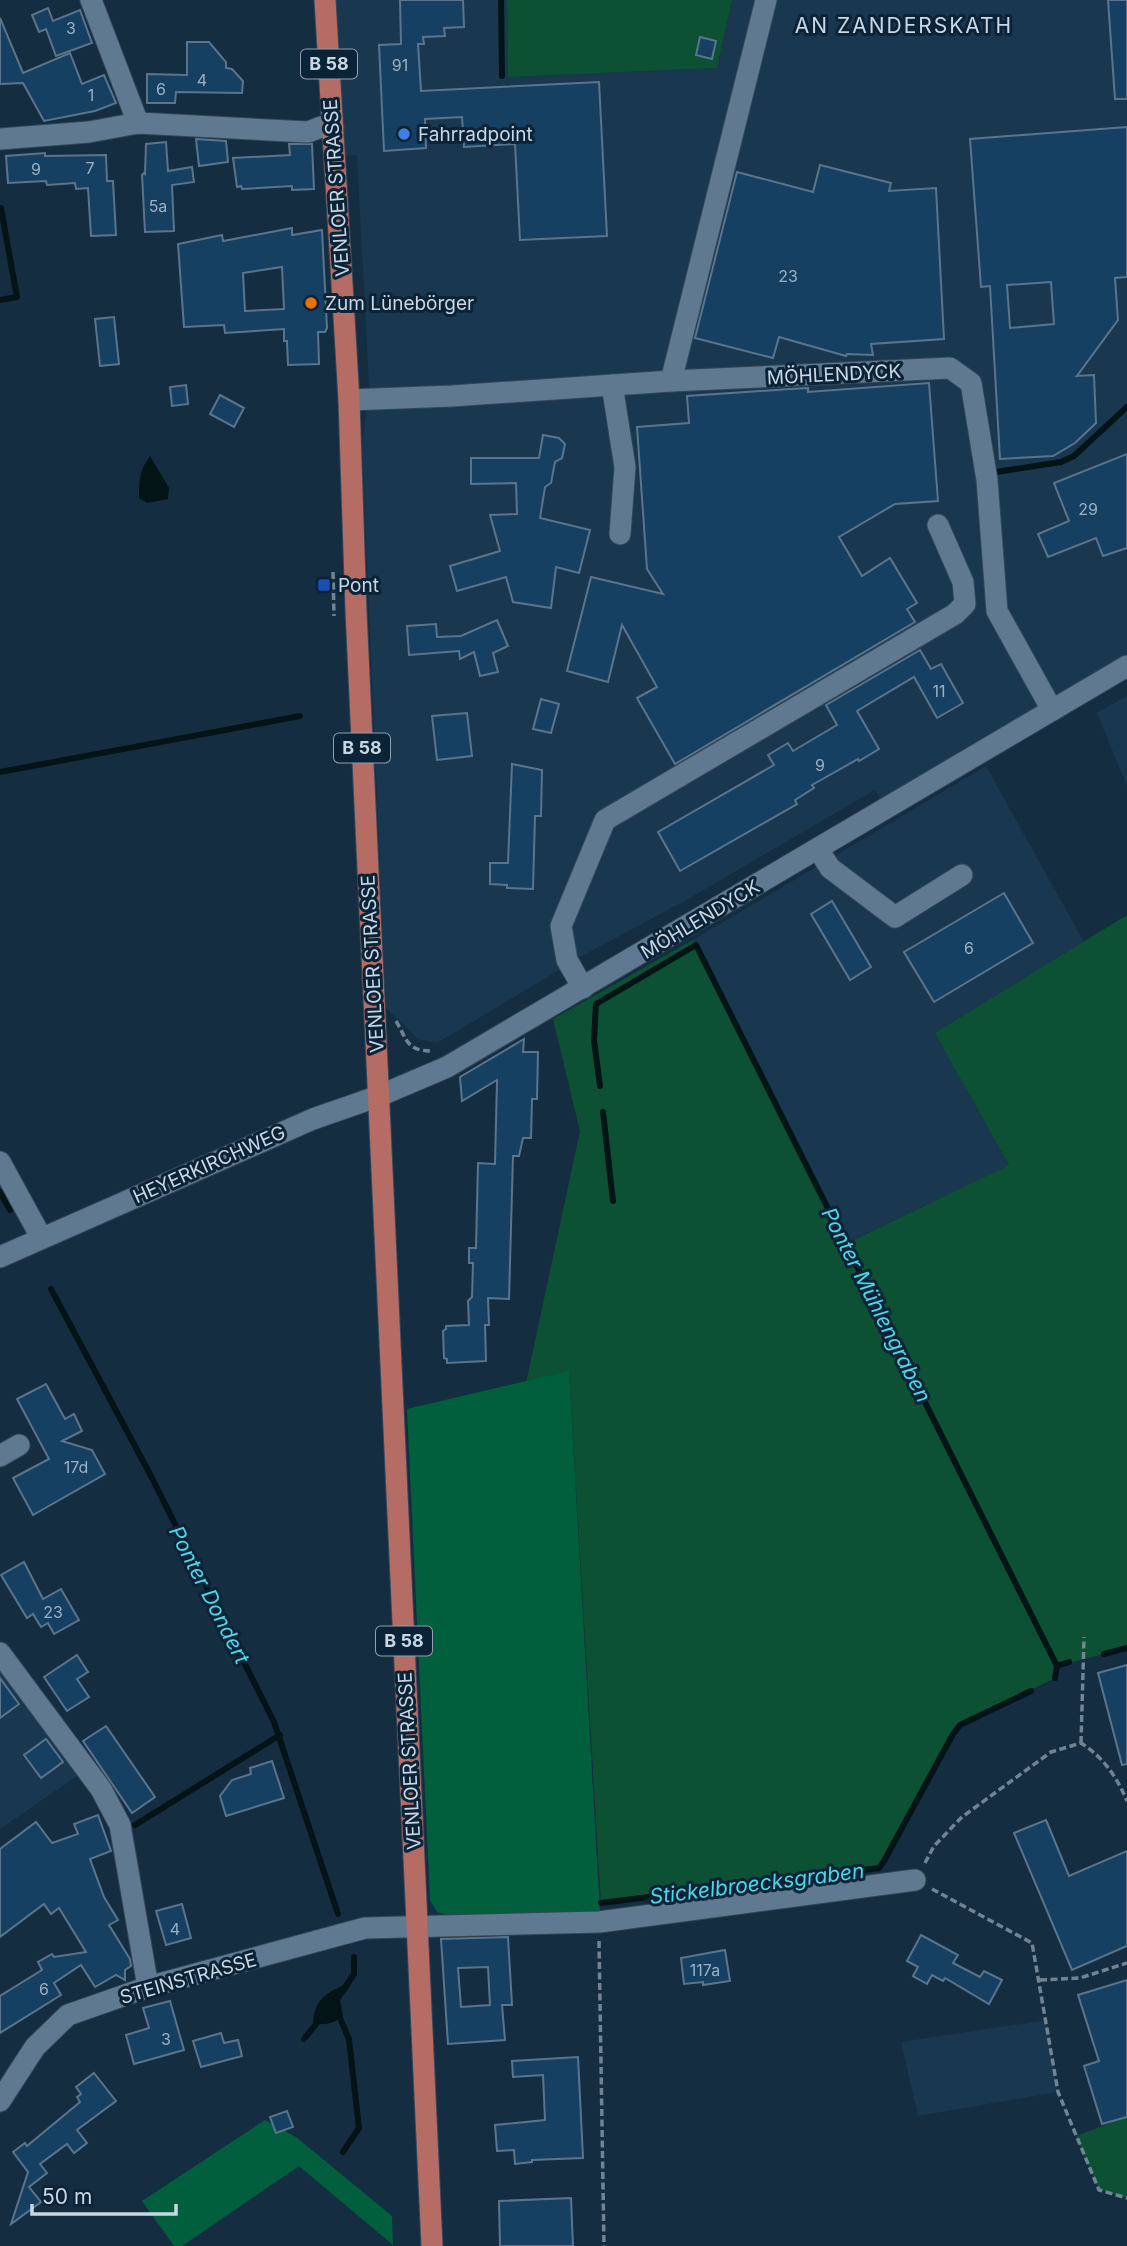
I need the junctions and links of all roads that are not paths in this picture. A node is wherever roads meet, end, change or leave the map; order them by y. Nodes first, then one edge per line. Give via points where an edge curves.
1 (91, 0) edge
2 (325, 0) edge
3 (766, 0) edge
4 (138, 122) junction
5 (333, 127) junction
6 (0, 139) edge
7 (671, 381) junction
8 (612, 385) junction
9 (349, 400) junction
10 (938, 525) dead end
11 (620, 534) dead end
12 (1127, 666) edge
13 (1052, 710) junction
14 (818, 849) junction
15 (962, 875) dead end
16 (583, 988) junction
17 (379, 1096) junction
18 (0, 1162) edge
19 (41, 1237) junction
20 (0, 1257) edge
21 (19, 1445) dead end
22 (0, 1456) edge
23 (0, 1653) edge
24 (915, 1880) road end
25 (417, 1928) junction
26 (148, 1987) junction
27 (0, 2101) edge
28 (432, 2246) edge

1 - 4 street
2 - 5 main road, VENLOER STRASSE / B 58
3 - 7 street
4 - 5 street via 308,132
4 - 6 street via 89,132
5 - 9 main road, VENLOER STRASSE / B 58
7 - 8 street, MÖHLENDYCK
7 - 13 street, MÖHLENDYCK via 950,368 971,383 988,480 997,611
8 - 9 street, MÖHLENDYCK
8 - 11 street via 625,467
9 - 17 main road, VENLOER STRASSE / B 58
10 - 16 street via 963,582 965,604 955,614 605,820 561,926 567,960
12 - 13 street, MÖHLENDYCK
13 - 14 street, MÖHLENDYCK
14 - 15 street via 830,868 894,918
14 - 16 street, MÖHLENDYCK
16 - 17 street, MÖHLENDYCK via 447,1067
17 - 19 street, HEYERKIRCHWEG via 313,1119
17 - 25 main road, VENLOER STRASSE / B 58
18 - 19 street
19 - 20 street, HEYERKIRCHWEG
21 - 22 street
23 - 26 street via 102,1789 120,1825
24 - 25 street via 599,1922
25 - 26 street, STEINSTRASSE via 365,1928
25 - 28 main road, VENLOER STRASSE / B 58
26 - 27 street, STEINSTRASSE via 68,2015 36,2047

